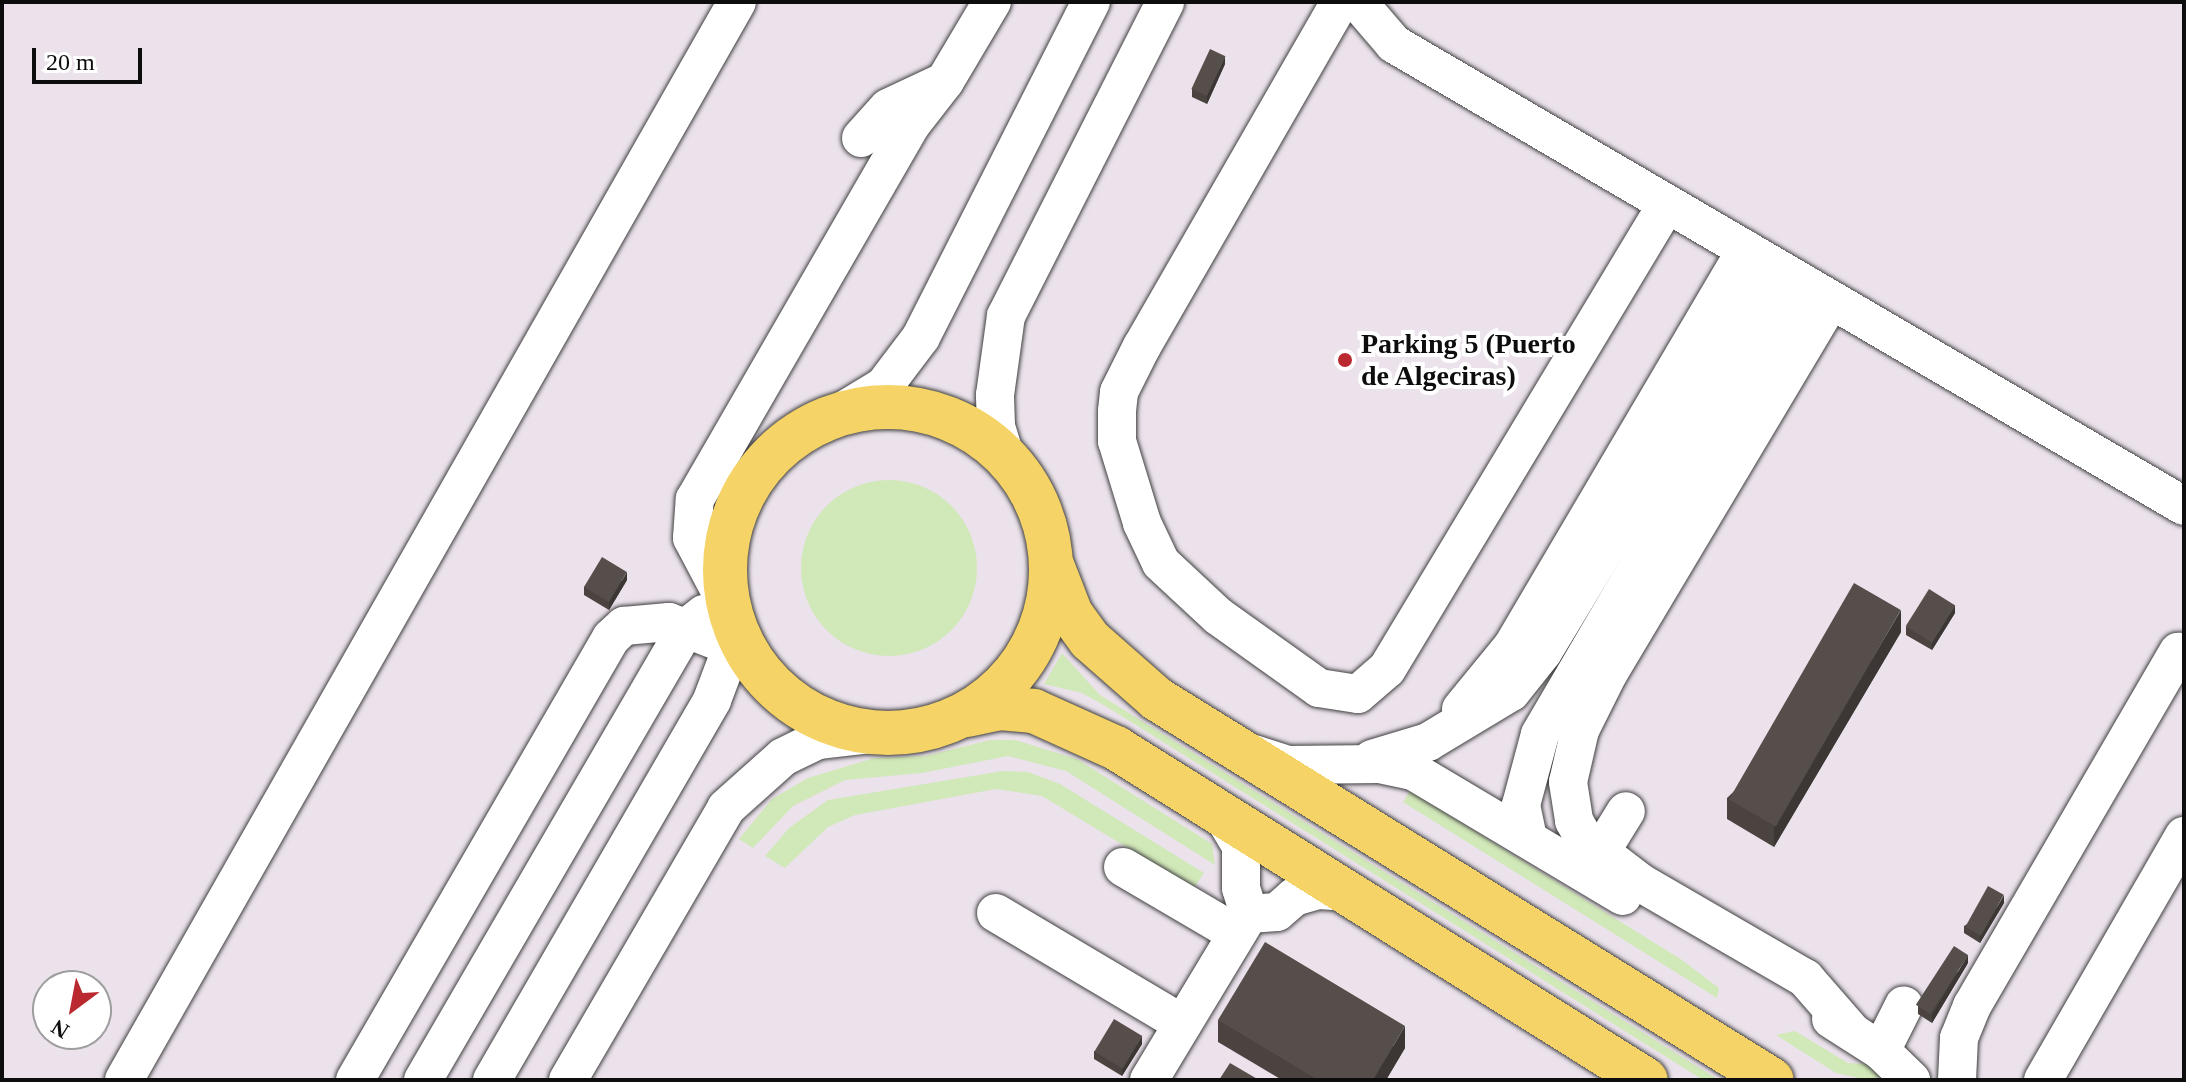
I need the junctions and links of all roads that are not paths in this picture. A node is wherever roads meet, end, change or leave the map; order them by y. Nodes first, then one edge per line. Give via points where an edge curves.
1 (737, 2) edge
2 (992, 2) edge
3 (1091, 2) edge
4 (1165, 2) edge
5 (1340, 2) edge
6 (1358, 2) edge
7 (945, 81) junction
8 (861, 138) dead end
9 (1667, 204) junction
10 (1789, 275) junction
11 (838, 414) junction
12 (1005, 456) junction
13 (2184, 506) edge
14 (1052, 565) junction
15 (686, 628) junction
16 (735, 631) junction
17 (2178, 652) dead end
18 (967, 715) junction
19 (879, 733) junction
20 (1221, 740) junction
21 (1352, 763) junction
22 (1626, 811) dead end
23 (1223, 816) junction
24 (2184, 836) edge
25 (1528, 838) junction
26 (1600, 853) junction
27 (1123, 867) dead end
28 (1345, 892) junction
29 (996, 913) dead end
30 (1243, 924) junction
31 (1904, 1005) dead end
32 (1183, 1024) junction
33 (1866, 1041) junction
34 (1156, 1068) edge
35 (1948, 1075) edge
36 (124, 1080) edge
37 (355, 1080) edge
38 (423, 1080) edge
39 (492, 1080) edge
40 (568, 1080) edge
41 (1646, 1080) edge
42 (1772, 1080) edge
43 (1911, 1080) edge
44 (2043, 1080) edge

1 - 36 street
2 - 7 street
3 - 11 street via 921,337 884,386
4 - 12 street via 1006,316 995,395 996,426
5 - 9 street via 1119,392 1117,441 1142,523 1161,563 1218,616 1319,688 1350,694 1374,685
6 - 9 street via 1394,44
7 - 8 street via 888,108
7 - 16 street via 910,126 695,499 692,538
9 - 10 street
10 - 13 street
10 - 21 street via 1543,652 1511,692 1408,749
10 - 25 street via 1540,734 1521,805
10 - 26 street via 1580,730 1568,782 1570,805 1585,840
11 - 12 main road via 867,407 927,411 969,429
11 - 16 main road via 785,443 746,488 726,545
12 - 14 main road via 1039,506
14 - 18 main road via 1051,595 1031,652 992,698
14 - 20 main road via 1071,614 1115,667
15 - 16 street via 704,614
15 - 37 street via 642,621 624,626 611,638
15 - 38 street
16 - 19 main road via 794,704 835,724
16 - 39 street via 705,713
17 - 35 street via 2020,900 1972,1006
18 - 19 main road via 938,726
18 - 23 main road via 1000,708 1034,711 1074,726
19 - 40 street via 818,740 783,757 726,808
20 - 21 street via 1288,765
20 - 42 main road
21 - 25 street via 1413,771
22 - 26 street
23 - 28 main road
23 - 30 street via 1241,846
24 - 44 street
25 - 33 street
26 - 33 street via 1641,883 1805,978
27 - 30 street
28 - 30 street via 1319,890 1294,897 1277,912
28 - 41 main road
29 - 32 street
30 - 32 street
31 - 33 street
32 - 34 street
33 - 43 street

